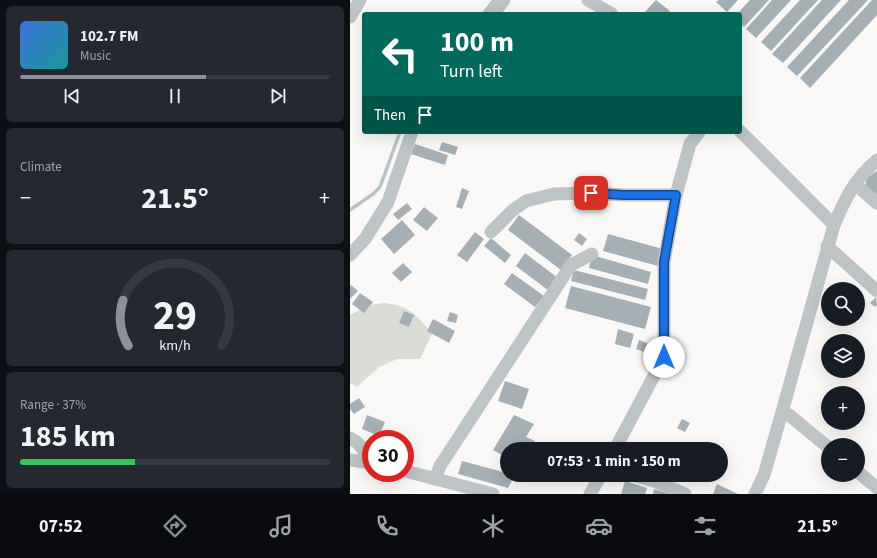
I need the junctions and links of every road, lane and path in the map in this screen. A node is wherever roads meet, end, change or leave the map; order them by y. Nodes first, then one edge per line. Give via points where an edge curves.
1 (360, 0) edge
2 (504, 0) edge
3 (588, 0) edge
4 (495, 12) edge
5 (609, 12) edge
6 (350, 17) edge
7 (742, 133) edge
8 (411, 134) edge
9 (698, 134) edge
10 (877, 160) edge
11 (855, 184) junction
12 (676, 195) junction
13 (877, 203) edge
14 (834, 225) junction
15 (491, 232) dead end
16 (827, 246) junction
17 (592, 254) dead end
18 (350, 255) edge
19 (877, 292) edge
20 (782, 412) junction
21 (350, 438) edge
22 (619, 442) edge
23 (821, 442) edge
24 (362, 448) edge
25 (350, 460) edge
26 (362, 461) edge
27 (414, 473) edge
28 (865, 478) edge
29 (435, 479) junction
30 (597, 482) edge
31 (656, 482) edge
32 (877, 488) edge
33 (493, 494) edge
34 (590, 494) edge
35 (684, 494) edge
36 (755, 494) edge

1 - 6 street
2 - 4 street
3 - 5 street
7 - 14 street
8 - 18 street via 388,202 365,239
9 - 12 street via 690,144
10 - 11 street via 862,173
11 - 13 street
11 - 14 street
12 - 15 street via 554,194 526,201
12 - 22 street via 664,262 664,357
14 - 16 street
16 - 19 street
16 - 20 street
17 - 29 street via 571,265 440,466
20 - 23 street
20 - 36 street via 764,475
21 - 24 street via 358,442
25 - 26 street
27 - 29 street
28 - 32 street
29 - 33 street
30 - 34 street
31 - 35 street

